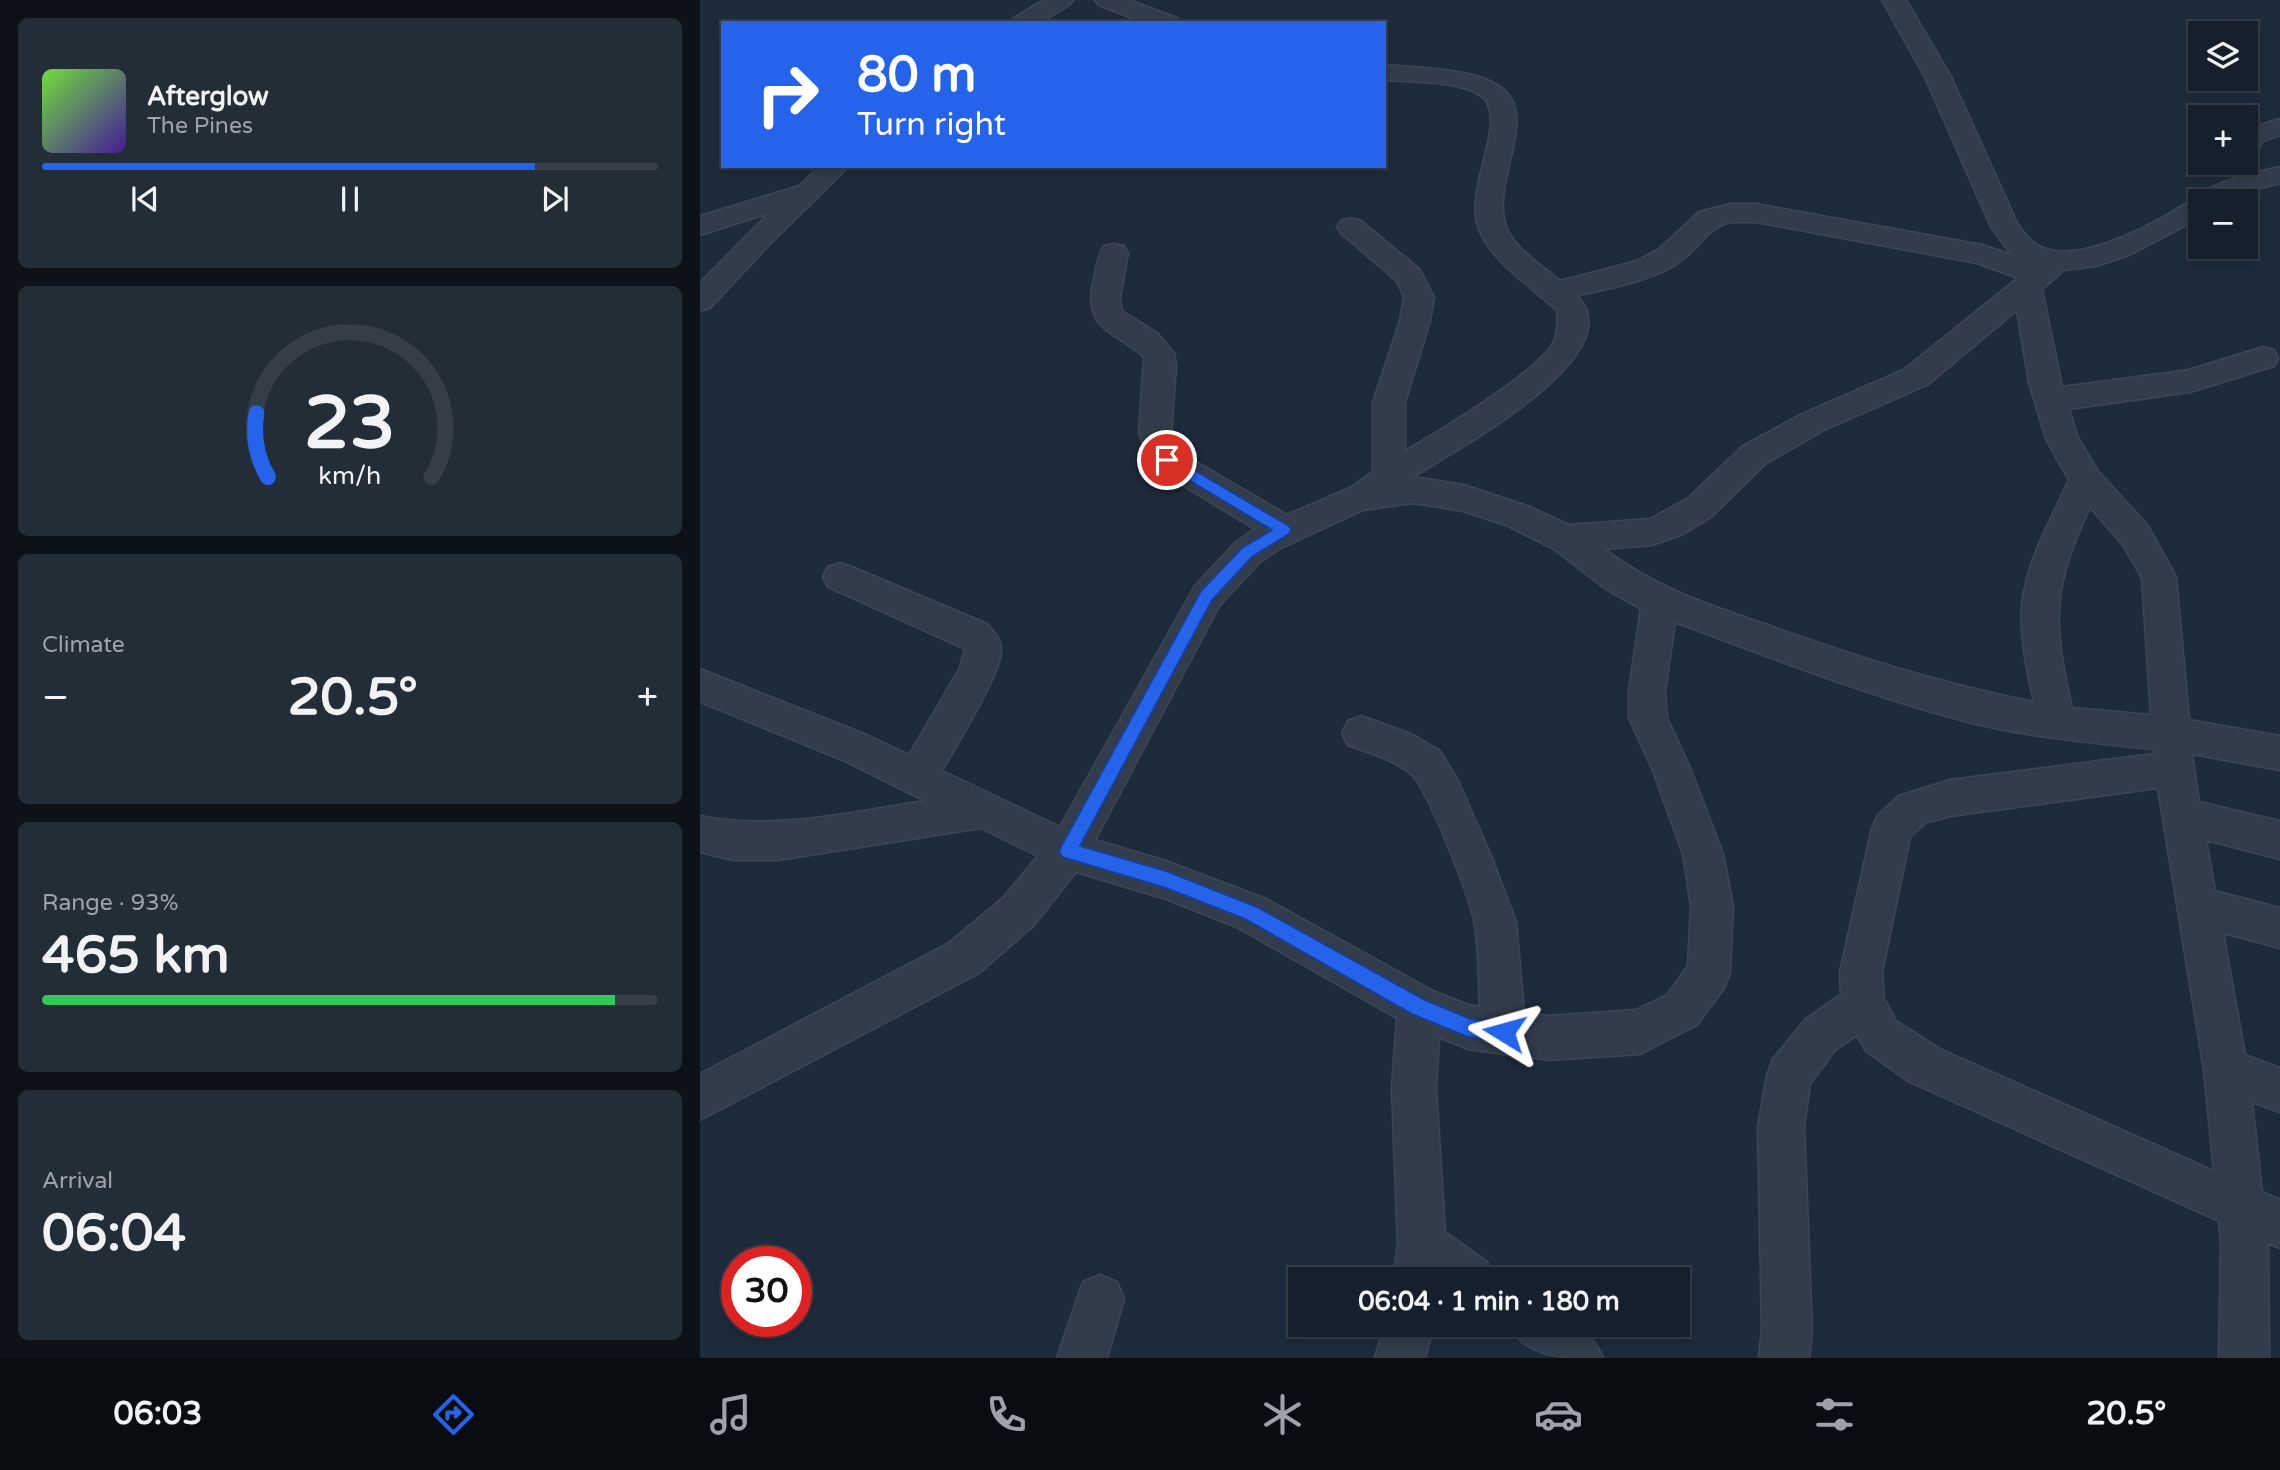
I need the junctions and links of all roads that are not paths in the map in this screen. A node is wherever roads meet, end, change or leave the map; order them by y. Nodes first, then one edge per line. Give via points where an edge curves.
1 (1061, 0) edge
2 (1107, 0) edge
3 (1894, 0) edge
4 (1026, 21) edge
5 (1163, 21) edge
6 (1386, 72) edge
7 (2280, 127) edge
8 (2258, 132) edge
9 (834, 168) edge
10 (2258, 173) edge
11 (2243, 175) edge
12 (2280, 175) edge
13 (2225, 189) edge
14 (811, 190) junction
15 (2188, 213) edge
16 (700, 226) edge
17 (1350, 227) dead end
18 (1114, 253) dead end
19 (2042, 274) junction
20 (1556, 292) junction
21 (700, 301) edge
22 (2263, 358) dead end
23 (2051, 400) junction
24 (1389, 477) junction
25 (2086, 480) junction
26 (1358, 498) junction
27 (1284, 530) junction
28 (1566, 539) junction
29 (840, 578) dead end
30 (1660, 602) junction
31 (700, 685) edge
32 (2057, 723) junction
33 (1361, 733) dead end
34 (2173, 751) junction
35 (2280, 753) edge
36 (917, 778) junction
37 (982, 810) junction
38 (2181, 816) junction
39 (700, 834) edge
40 (2280, 840) edge
41 (1068, 851) junction
42 (2198, 906) junction
43 (2280, 928) edge
44 (1863, 1004) junction
45 (1419, 1007) junction
46 (1504, 1032) junction
47 (2226, 1070) junction
48 (2280, 1090) edge
49 (700, 1098) edge
50 (2240, 1208) junction
51 (2280, 1224) edge
52 (1420, 1262) edge
53 (1100, 1299) dead end
54 (1406, 1337) edge
55 (1549, 1337) edge
56 (1082, 1358) edge
57 (1400, 1358) edge
58 (1578, 1358) edge
59 (1784, 1358) edge
60 (2244, 1358) edge

1 - 4 street
2 - 5 street
3 - 19 street via 1938,77 2005,227 2032,254
6 - 20 street via 1462,82 1490,89 1500,99 1505,114 1486,203 1494,232
7 - 8 street
9 - 14 street
10 - 12 street
11 - 13 street
14 - 16 street
14 - 21 street
15 - 19 street via 2136,242
17 - 24 street via 1409,276 1419,297 1389,402
18 - 27 street via 1105,298 1108,315 1159,353 1155,434 1167,460
19 - 20 street via 1982,254 1756,213 1730,213 1709,218 1669,256 1647,268
19 - 23 street
19 - 28 street via 1916,377 1812,422 1754,455 1699,508 1671,525 1652,532
20 - 24 street via 1571,308 1573,323 1567,347 1546,371 1458,436
22 - 23 street via 2190,381
23 - 25 street via 2062,439
24 - 26 street
25 - 32 street via 2050,564 2040,605 2043,658
25 - 34 street via 2136,536 2159,577
26 - 27 street
26 - 28 street via 1413,490 1464,498
27 - 41 street via 1248,552 1207,596
28 - 30 street via 1618,579
29 - 36 street via 974,635 983,644 977,672
30 - 32 street via 1876,680
30 - 46 street via 1647,691 1648,718 1703,854 1712,906 1709,973 1682,1010 1640,1032 1549,1038
31 - 36 street via 856,748
32 - 34 street
33 - 46 street via 1398,746 1426,763 1444,794 1495,922
34 - 35 street
34 - 38 street
34 - 44 street via 1913,809 1892,828 1861,972
36 - 37 street
37 - 39 street via 778,841 733,841
37 - 41 street
38 - 40 street
38 - 42 street
41 - 45 street via 1166,880 1251,913
41 - 49 street via 1018,912 964,958
42 - 43 street
42 - 47 street
44 - 50 street via 1881,1036 1924,1065
44 - 59 street via 1820,1035 1789,1075 1781,1126 1787,1317
45 - 46 street via 1468,1027
45 - 52 street via 1414,1088
47 - 48 street
47 - 50 street
50 - 51 street
50 - 60 street via 2245,1247
53 - 56 street
54 - 57 street
55 - 58 street

